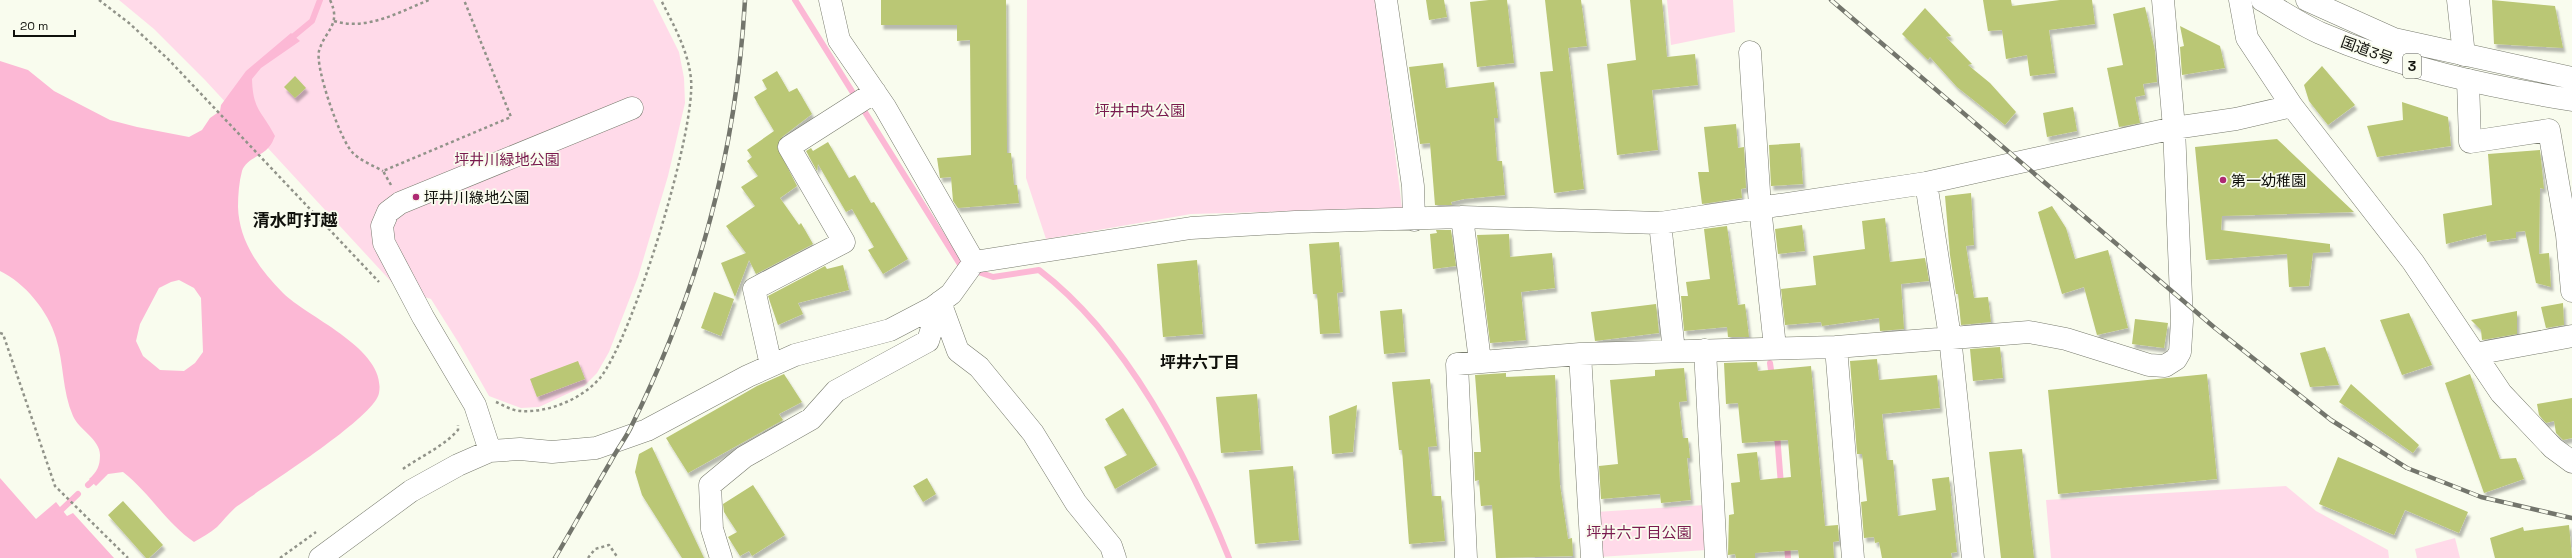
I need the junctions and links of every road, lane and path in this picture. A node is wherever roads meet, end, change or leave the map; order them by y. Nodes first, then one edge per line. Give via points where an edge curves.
1 (99, 0) edge
2 (330, 0) edge
3 (429, 0) edge
4 (464, 0) edge
5 (661, 0) edge
6 (830, 0) edge
7 (1386, 0) edge
8 (2163, 0) edge
9 (2240, 0) edge
10 (2262, 0) edge
11 (2307, 0) edge
12 (2458, 0) edge
13 (334, 21) junction
14 (1750, 52) dead end
15 (2464, 55) junction
16 (2572, 78) edge
17 (2468, 80) junction
18 (869, 96) junction
19 (2572, 100) edge
20 (2292, 106) junction
21 (632, 108) dead end
22 (2174, 128) junction
23 (383, 171) junction
24 (1926, 183) junction
25 (400, 203) junction
26 (1760, 207) junction
27 (1462, 217) junction
28 (1414, 220) junction
29 (1660, 223) junction
30 (2569, 235) edge
31 (974, 262) junction
32 (384, 287) dead end
33 (2572, 291) edge
34 (946, 298) junction
35 (0, 333) edge
36 (1950, 336) junction
37 (2572, 336) edge
38 (1836, 346) junction
39 (1775, 347) junction
40 (1705, 350) junction
41 (1674, 351) junction
42 (1580, 354) junction
43 (2475, 354) junction
44 (1480, 361) junction
45 (771, 365) junction
46 (475, 405) junction
47 (490, 451) junction
48 (2572, 462) edge
49 (398, 472) dead end
50 (318, 531) dead end
51 (128, 558) edge
52 (280, 558) edge
53 (320, 558) edge
54 (588, 558) edge
55 (618, 558) edge
56 (721, 558) edge
57 (1115, 558) edge
58 (1466, 558) edge
59 (1592, 558) edge
60 (1716, 558) edge
61 (1853, 558) edge
62 (1973, 558) edge

1 - 32 path via 168,58
2 - 13 path
3 - 13 path via 373,22 355,24
4 - 23 path via 511,117
5 - 46 path via 686,51 691,80 690,106 674,180 644,281 613,357 599,378 577,397 538,411 519,411 489,399
6 - 18 main road via 839,40
7 - 28 main road via 1413,186
8 - 22 main road
9 - 20 main road via 2247,38
10 - 17 main road, 国道3号 / 3 via 2320,32 2428,72
11 - 15 main road, 国道3号 / 3 via 2394,39
12 - 15 main road
13 - 23 path via 319,52 318,63 336,122 352,153
14 - 26 main road
15 - 16 main road, 国道3号 / 3
17 - 19 main road, 国道3号 / 3 via 2499,88
17 - 30 main road via 2470,142 2549,130
18 - 31 main road
18 - 45 main road via 789,147 844,242 754,289
20 - 22 main road via 2236,119
20 - 43 main road via 2412,262
21 - 25 main road
22 - 24 main road
22 - 36 main road via 2182,320 2180,352 2176,359 2165,366 2149,365 2066,339 2029,332
23 - 25 path
24 - 26 main road
24 - 36 main road
25 - 46 main road via 388,212 382,226 384,243 423,317
26 - 29 main road
26 - 39 main road
27 - 28 main road
27 - 29 main road
27 - 44 main road
28 - 31 main road via 1295,222 1191,228
29 - 41 main road
30 - 33 main road
31 - 34 main road
34 - 45 main road via 890,330 795,355
34 - 56 main road via 928,342 836,391 811,418 744,457 710,485 712,529
34 - 57 main road via 958,351 979,367 1033,433 1076,503 1111,546
35 - 51 path via 3,334 55,486
36 - 38 main road
36 - 62 main road
37 - 43 main road
38 - 39 main road
38 - 61 main road
39 - 40 main road
40 - 41 main road
40 - 60 main road
41 - 42 main road
42 - 44 main road
42 - 59 main road
43 - 48 main road via 2501,393 2553,448
44 - 58 main road via 1457,364
45 - 47 main road via 647,430 596,448 552,452 520,449
46 - 47 main road
46 - 49 path via 458,412 458,430 447,442 423,454
47 - 53 main road via 433,477
50 - 52 path
54 - 55 path via 595,549 609,545

